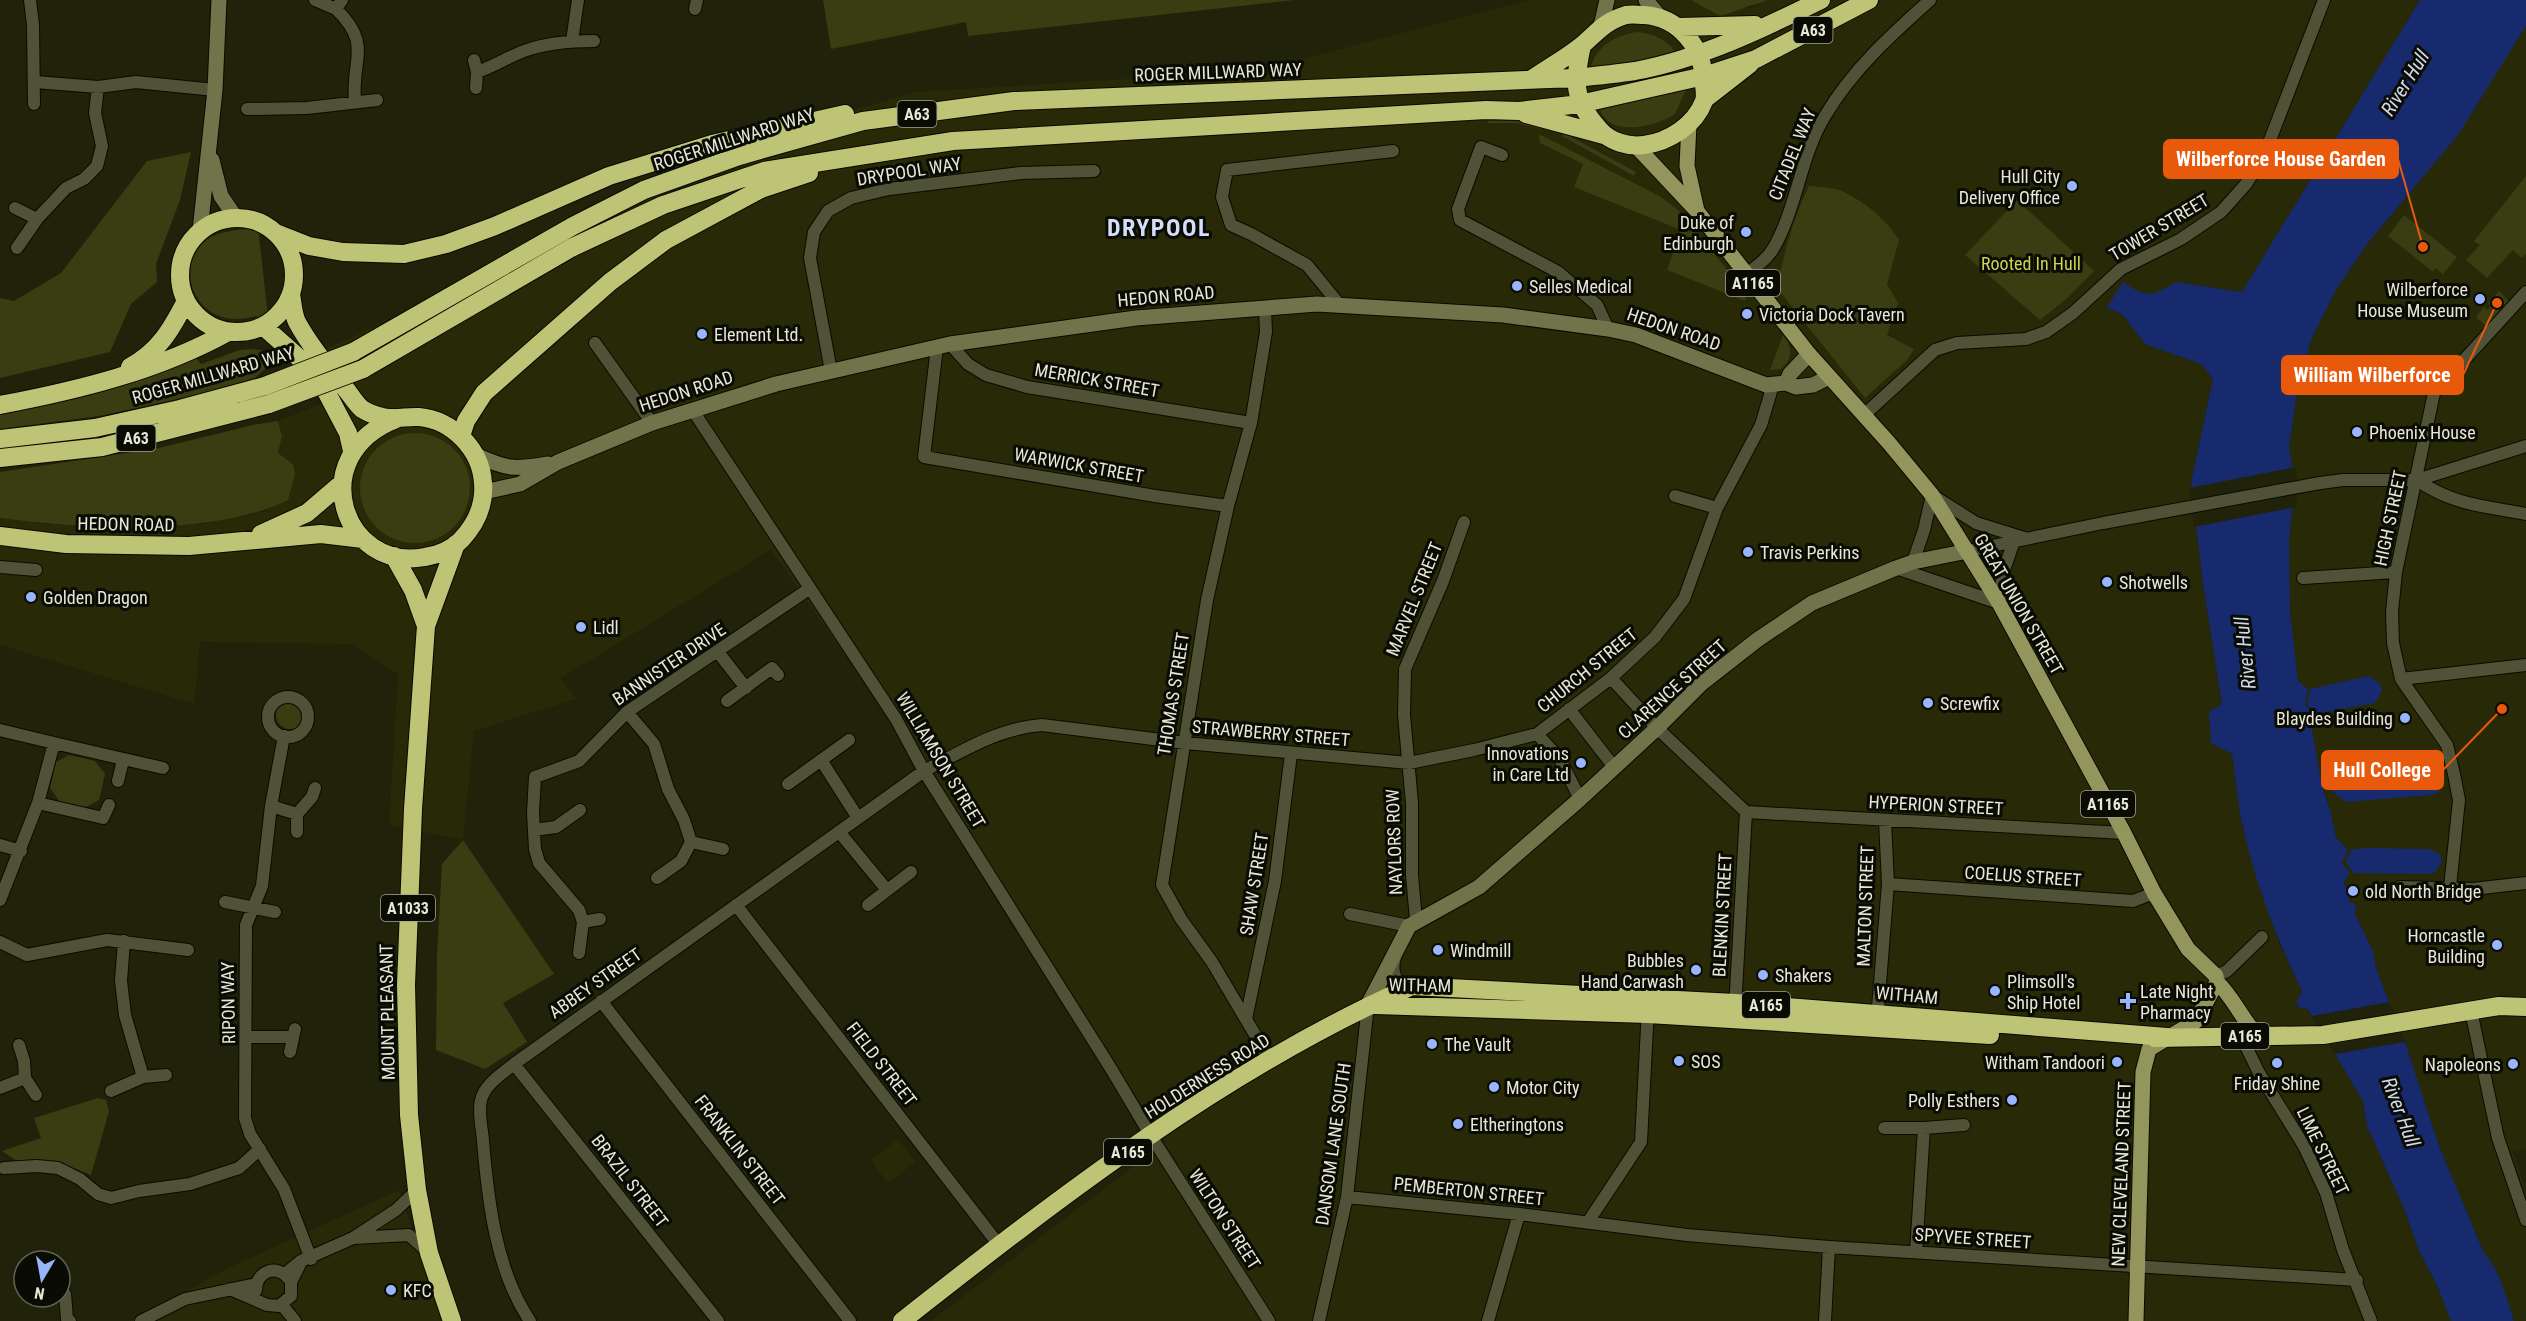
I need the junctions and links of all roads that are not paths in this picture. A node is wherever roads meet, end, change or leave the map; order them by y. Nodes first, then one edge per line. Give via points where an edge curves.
1 (30, 0) edge
2 (219, 0) edge
3 (315, 0) edge
4 (578, 0) edge
5 (1607, 0) edge
6 (1646, 0) edge
7 (1821, 0) edge
8 (1869, 0) edge
9 (1930, 0) edge
10 (2324, 0) edge
11 (339, 4) edge
12 (1659, 16) junction
13 (1772, 24) junction
14 (1601, 26) junction
15 (1679, 27) junction
16 (572, 41) junction
17 (594, 41) dead end
18 (1582, 45) junction
19 (1699, 53) junction
20 (1756, 59) junction
21 (1704, 76) junction
22 (1575, 78) junction
23 (1532, 79) junction
24 (34, 82) junction
25 (99, 87) junction
26 (476, 88) dead end
27 (215, 90) junction
28 (377, 99) dead end
29 (1704, 99) junction
30 (355, 101) junction
31 (1014, 101) junction
32 (34, 104) dead end
33 (1580, 104) junction
34 (247, 109) dead end
35 (1519, 111) junction
36 (1689, 124) junction
37 (1604, 135) junction
38 (1636, 146) junction
39 (210, 148) junction
40 (1393, 151) dead end
41 (862, 155) junction
42 (1502, 155) dead end
43 (1094, 171) dead end
44 (15, 208) dead end
45 (1697, 211) junction
46 (236, 218) junction
47 (37, 219) junction
48 (200, 231) junction
49 (276, 233) junction
50 (16, 248) dead end
51 (1746, 274) junction
52 (291, 296) junction
53 (2524, 298) edge
54 (186, 301) junction
55 (1339, 304) junction
56 (1265, 308) junction
57 (263, 326) junction
58 (1608, 329) junction
59 (228, 332) junction
60 (595, 343) dead end
61 (944, 346) junction
62 (1809, 354) junction
63 (831, 371) junction
64 (1829, 377) junction
65 (111, 379) junction
66 (1780, 384) junction
67 (0, 405) edge
68 (692, 409) junction
69 (1864, 416) junction
70 (396, 419) junction
71 (652, 423) junction
72 (1251, 423) junction
73 (461, 436) junction
74 (0, 439) edge
75 (2526, 446) edge
76 (352, 452) junction
77 (476, 455) junction
78 (0, 458) edge
79 (558, 462) junction
80 (2417, 480) junction
81 (342, 483) junction
82 (484, 492) junction
83 (1932, 495) junction
84 (1675, 496) dead end
85 (1228, 506) junction
86 (1717, 508) junction
87 (2526, 514) edge
88 (1464, 522) dead end
89 (0, 536) edge
90 (251, 538) junction
91 (363, 539) junction
92 (2020, 540) junction
93 (456, 544) junction
94 (1968, 551) junction
95 (394, 556) junction
96 (1913, 562) junction
97 (0, 567) edge
98 (1896, 568) junction
99 (36, 570) dead end
100 (2396, 572) junction
101 (2303, 578) dead end
102 (809, 589) junction
103 (1999, 603) junction
104 (426, 626) junction
105 (718, 652) junction
106 (2526, 665) edge
107 (778, 675) dead end
108 (1611, 678) junction
109 (2401, 679) junction
110 (746, 688) junction
111 (727, 702) dead end
112 (1569, 709) junction
113 (627, 712) junction
114 (1657, 728) junction
115 (0, 730) edge
116 (1537, 734) junction
117 (284, 736) dead end
118 (849, 740) dead end
119 (54, 743) junction
120 (1185, 743) junction
121 (1291, 754) junction
122 (123, 760) junction
123 (821, 760) junction
124 (1409, 763) junction
125 (1614, 767) junction
126 (163, 768) dead end
127 (924, 771) junction
128 (118, 781) dead end
129 (788, 784) dead end
130 (315, 788) dead end
131 (1580, 799) junction
132 (38, 803) junction
133 (109, 805) dead end
134 (271, 806) junction
135 (580, 810) dead end
136 (1746, 812) junction
137 (297, 814) junction
138 (858, 818) junction
139 (1885, 821) junction
140 (534, 830) junction
141 (297, 832) dead end
142 (840, 833) junction
143 (2124, 833) junction
144 (691, 842) junction
145 (0, 846) edge
146 (723, 849) dead end
147 (21, 851) junction
148 (911, 872) dead end
149 (657, 878) dead end
150 (2526, 883) edge
151 (1888, 884) junction
152 (2400, 887) dead end
153 (2450, 887) junction
154 (887, 890) junction
155 (2154, 893) junction
156 (0, 900) edge
157 (225, 902) dead end
158 (736, 905) junction
159 (868, 905) dead end
160 (252, 907) junction
161 (275, 912) dead end
162 (1350, 914) dead end
163 (600, 919) dead end
164 (584, 922) junction
165 (1413, 923) junction
166 (2262, 937) dead end
167 (124, 941) junction
168 (0, 942) edge
169 (1397, 947) junction
170 (188, 950) dead end
171 (579, 953) dead end
172 (2217, 979) junction
173 (1412, 986) junction
174 (2526, 996) edge
175 (601, 1001) junction
176 (1368, 1005) junction
177 (1648, 1006) junction
178 (2499, 1006) junction
179 (2526, 1007) edge
180 (1735, 1011) junction
181 (2471, 1011) junction
182 (1246, 1019) junction
183 (1877, 1020) junction
184 (2249, 1036) junction
185 (247, 1037) junction
186 (2167, 1037) junction
187 (19, 1045) dead end
188 (290, 1052) dead end
189 (1270, 1060) junction
190 (514, 1064) junction
191 (166, 1076) dead end
192 (142, 1077) junction
193 (25, 1078) junction
194 (0, 1088) edge
195 (111, 1091) dead end
196 (36, 1095) dead end
197 (1964, 1125) dead end
198 (1884, 1128) dead end
199 (1924, 1128) junction
200 (1151, 1136) junction
201 (260, 1149) junction
202 (4, 1168) dead end
203 (417, 1190) junction
204 (1347, 1197) junction
205 (1519, 1214) junction
206 (2526, 1220) edge
207 (1588, 1222) junction
208 (353, 1238) junction
209 (999, 1245) junction
210 (1828, 1247) junction
211 (1916, 1252) junction
212 (429, 1253) junction
213 (306, 1260) junction
214 (2138, 1267) junction
215 (288, 1278) junction
216 (2356, 1280) junction
217 (256, 1284) junction
218 (229, 1289) junction
219 (263, 1303) junction
220 (282, 1305) junction
221 (141, 1321) edge
222 (295, 1321) edge
223 (452, 1321) edge
224 (530, 1321) edge
225 (718, 1321) edge
226 (850, 1321) edge
227 (902, 1321) edge
228 (1269, 1321) edge
229 (1319, 1321) edge
230 (1488, 1321) edge
231 (1825, 1321) edge
232 (2136, 1321) edge
233 (2371, 1321) edge

1 - 24 street
2 - 27 street
3 - 11 street
4 - 16 street
5 - 14 street
6 - 12 street
7 - 13 highway, ROGER MILLWARD WAY / A63
8 - 20 highway, A63
9 - 51 street, CITADEL WAY via 1873,51 1824,117 1773,248
10 - 69 street, TOWER STREET via 2265,153 2246,184 2221,212 2181,239 2121,269 2046,332 2026,339 1957,343 1935,350
11 - 30 street via 360,49 353,78
12 - 14 highway via 1628,15
12 - 15 highway
13 - 15 highway, ROGER MILLWARD WAY / A63
13 - 19 highway, ROGER MILLWARD WAY / A63
14 - 18 highway
15 - 19 highway
16 - 17 street
16 - 26 street via 475,66
18 - 22 highway
18 - 23 highway
19 - 21 highway
19 - 22 highway, ROGER MILLWARD WAY / A63 via 1636,70
20 - 21 highway, A63
20 - 29 highway, A63
21 - 29 highway
21 - 33 highway, A63
22 - 23 highway, ROGER MILLWARD WAY / A63
22 - 33 highway
23 - 31 highway, ROGER MILLWARD WAY / A63
24 - 25 street
24 - 32 street
25 - 27 street via 136,82
25 - 47 street via 95,113 102,146 97,166 84,179 66,188
27 - 39 street
28 - 30 street
29 - 36 highway
30 - 34 street via 307,108
31 - 49 highway, A63 via 849,113 712,144 609,176 466,237 404,254 342,252 309,246
31 - 74 highway, ROGER MILLWARD WAY / A63, bridge via 863,121 739,156 644,190 573,226 353,352 265,386 95,428
33 - 35 highway, A63
33 - 37 highway
35 - 37 highway, A63
35 - 41 highway, A63 via 953,141
36 - 38 highway via 1659,143
36 - 45 main road, GREAT UNION STREET / A1165 via 1687,166
37 - 38 highway
38 - 45 main road, GREAT UNION STREET / A1165
39 - 46 street via 221,196
39 - 48 street
40 - 55 street via 1227,170 1222,197 1231,225 1307,265
41 - 73 highway, A63 via 760,189 666,240 610,282 484,393
41 - 78 highway, A63, bridge via 764,171 663,205 571,248 363,369 269,404 102,447
42 - 58 street via 1481,147 1458,209 1460,220 1558,272 1598,305
43 - 63 street, DRYPOOL WAY via 1021,173 889,189 851,198 828,211 814,232 810,258
44 - 47 street
45 - 51 main road, GREAT UNION STREET / A1165
46 - 48 highway via 223,219
46 - 49 highway via 257,222
47 - 50 street
48 - 54 highway via 187,245 180,264 180,283
49 - 52 highway via 293,262
51 - 62 main road, GREAT UNION STREET / A1165
52 - 57 highway via 280,313
52 - 70 highway via 296,320 315,351 361,408
53 - 80 street, HIGH STREET via 2434,393
54 - 59 highway via 196,316 211,327
54 - 65 highway via 172,329 147,358
55 - 56 street, HEDON ROAD
55 - 58 street, HEDON ROAD via 1503,315
56 - 61 street, HEDON ROAD via 1136,318
56 - 72 street, THOMAS STREET via 1266,332
57 - 59 highway via 246,332
57 - 76 highway via 317,374 348,433
58 - 66 street, HEDON ROAD via 1636,335 1758,383
59 - 65 highway via 155,366
60 - 71 street
61 - 63 street, HEDON ROAD
61 - 72 street, MERRICK STREET via 986,375 1027,387
61 - 85 street, WARWICK STREET via 924,457
62 - 64 main road, GREAT UNION STREET / A1165
62 - 66 street
63 - 68 street, HEDON ROAD
64 - 66 street, HEDON ROAD via 1813,385
64 - 69 main road, GREAT UNION STREET / A1165
65 - 67 highway
66 - 86 street, CHURCH STREET
68 - 71 street, HEDON ROAD
68 - 102 street, WILLIAMSON STREET
69 - 83 main road, GREAT UNION STREET / A1165
70 - 73 highway, A1033 via 419,417 442,423
70 - 76 highway, A1033 via 371,431
71 - 79 street, HEDON ROAD
72 - 85 street, THOMAS STREET
73 - 77 highway, A1033
75 - 80 street
76 - 81 highway, A1033
77 - 79 street, HEDON ROAD via 517,469
77 - 82 highway, A1033
79 - 82 street, HEDON ROAD via 520,484
80 - 87 street via 2451,500
80 - 92 street, CLARENCE STREET via 2343,480
80 - 100 street, HIGH STREET
81 - 90 highway, A1033 via 307,513
81 - 91 highway, A1033 via 343,503
82 - 93 highway, A1033 via 480,512
83 - 92 street via 1976,523
83 - 94 main road, GREAT UNION STREET / A1165
83 - 96 street
84 - 86 street
85 - 120 street, THOMAS STREET via 1207,600
86 - 108 street, CHURCH STREET via 1684,599 1655,637
88 - 124 street, MARVEL STREET via 1405,669
89 - 90 highway, HEDON ROAD / A1033 via 66,544 189,546
90 - 91 highway, A1033 via 321,534
91 - 95 highway, A1033
92 - 94 street, CLARENCE STREET
92 - 103 street via 2003,573
93 - 95 highway, A1033 via 437,555 416,559
93 - 104 highway, A1033
94 - 96 street, CLARENCE STREET
94 - 103 main road, GREAT UNION STREET / A1165
95 - 104 highway, A1033 via 413,590
96 - 98 street, CLARENCE STREET
97 - 99 street
98 - 103 street
98 - 114 street, CLARENCE STREET via 1812,603 1776,627 1702,683
100 - 101 street
100 - 109 street, HIGH STREET via 2392,623
102 - 105 street, BANNISTER DRIVE
102 - 127 street, WILLIAMSON STREET via 896,719
103 - 143 main road, GREAT UNION STREET / A1165
104 - 203 highway, MOUNT PLEASANT / A1033 via 407,931 409,1115
105 - 110 street
105 - 113 street, BANNISTER DRIVE
106 - 109 street
107 - 110 street via 772,668
108 - 112 street, CHURCH STREET
108 - 114 street
109 - 153 street via 2447,745 2454,774 2459,800
110 - 111 street
112 - 116 street, CHURCH STREET
112 - 125 street
113 - 140 street, BANNISTER DRIVE via 579,761 535,777
113 - 144 street via 654,744
114 - 125 street, CLARENCE STREET
114 - 136 street
115 - 119 street
116 - 124 street, CHURCH STREET
116 - 131 street via 1560,759
117 - 134 street, RIPON WAY
118 - 123 street
119 - 122 street
119 - 132 street
120 - 121 street, STRAWBERRY STREET
120 - 127 street, STRAWBERRY STREET via 1022,726 992,735
120 - 182 street, THOMAS STREET via 1162,885
121 - 124 street, STRAWBERRY STREET
121 - 182 street, SHAW STREET via 1275,881
122 - 126 street
122 - 128 street
123 - 129 street
123 - 138 street
124 - 165 street, NAYLORS ROW
125 - 131 street, CLARENCE STREET
127 - 138 street, ABBEY STREET
127 - 200 street, WILLIAMSON STREET
130 - 137 street
131 - 165 street, CLARENCE STREET via 1479,887
132 - 133 street via 104,818
132 - 147 street
134 - 137 street
134 - 160 street, RIPON WAY via 262,886
135 - 140 street via 556,827
136 - 139 street, HYPERION STREET
136 - 180 street, BLENKIN STREET
137 - 141 street
138 - 142 street, ABBEY STREET
139 - 143 street, HYPERION STREET
139 - 151 street, MALTON STREET
140 - 164 street, BANNISTER DRIVE via 539,863 579,910
142 - 154 street
142 - 158 street, ABBEY STREET
143 - 155 main road, GREAT UNION STREET / A1165
144 - 146 street
144 - 149 street via 681,861
145 - 147 street
147 - 156 street
148 - 154 street
150 - 153 street via 2473,889
151 - 155 street, COELUS STREET via 2133,902
151 - 183 street, MALTON STREET
152 - 153 street
154 - 159 street
155 - 172 main road, GREAT UNION STREET / A1165 via 2188,949
157 - 160 street
158 - 175 street, ABBEY STREET
158 - 209 street, FIELD STREET
160 - 161 street
160 - 185 street, RIPON WAY via 246,925
162 - 165 street
163 - 164 street
164 - 171 street
165 - 169 street
166 - 172 street
167 - 168 street via 107,940 27,955
167 - 170 street
167 - 192 street via 121,981 125,1016
169 - 173 street via 1392,971 1400,984
169 - 176 street
172 - 184 main road, A1165 via 2246,1024
172 - 186 main road via 2196,1021
173 - 176 highway, WITHAM / A165
173 - 177 highway, WITHAM / A165
174 - 178 highway, A165
175 - 190 street, ABBEY STREET
175 - 226 street, FRANKLIN STREET
176 - 177 highway, WITHAM / A165
176 - 189 highway, HOLDERNESS ROAD / A165
176 - 204 street, DANSOM LANE SOUTH
177 - 180 highway, WITHAM / A165
177 - 207 street via 1641,1142
178 - 179 highway, A165
178 - 181 highway, A165
180 - 183 highway, WITHAM / A165
181 - 184 highway, WITHAM / A165 via 2323,1035
181 - 206 street via 2498,1138
182 - 189 street, THOMAS STREET
183 - 186 highway, WITHAM / A165 via 2086,1041
184 - 186 highway, WITHAM / A165
184 - 216 street, LIME STREET via 2259,1073 2304,1146 2326,1193
185 - 188 street via 293,1033
185 - 201 street, RIPON WAY via 245,1118
186 - 214 main road, NEW CLEVELAND STREET via 2149,1049 2143,1072
187 - 193 street
189 - 200 highway, HOLDERNESS ROAD / A165
190 - 224 street, ABBEY STREET via 484,1090 480,1108 498,1244
190 - 225 street, BRAZIL STREET
191 - 192 street
192 - 195 street
193 - 194 street
193 - 196 street
197 - 199 street
198 - 199 street
199 - 211 street
200 - 209 highway, HOLDERNESS ROAD / A165
200 - 228 street, WILTON STREET
201 - 202 street via 239,1168 190,1184 111,1198 58,1168
201 - 213 street, RIPON WAY via 284,1189
203 - 208 street
203 - 212 highway, MOUNT PLEASANT / A1033
204 - 205 street, PEMBERTON STREET
204 - 229 street, DANSOM LANE SOUTH
205 - 207 street, PEMBERTON STREET
205 - 230 street
207 - 210 street, SPYVEE STREET
208 - 212 street via 409,1235
208 - 213 street
209 - 227 highway, HOLDERNESS ROAD / A165
210 - 211 street, SPYVEE STREET
210 - 231 street
211 - 214 street, SPYVEE STREET
212 - 223 highway, MOUNT PLEASANT / A1033
213 - 215 street
214 - 216 street, SPYVEE STREET
214 - 232 main road, NEW CLEVELAND STREET
215 - 217 street via 278,1270 268,1271
215 - 220 street via 291,1296
216 - 233 street, LIME STREET
217 - 218 street
217 - 219 street
218 - 219 street
218 - 221 street via 185,1299
219 - 220 street
220 - 222 street

